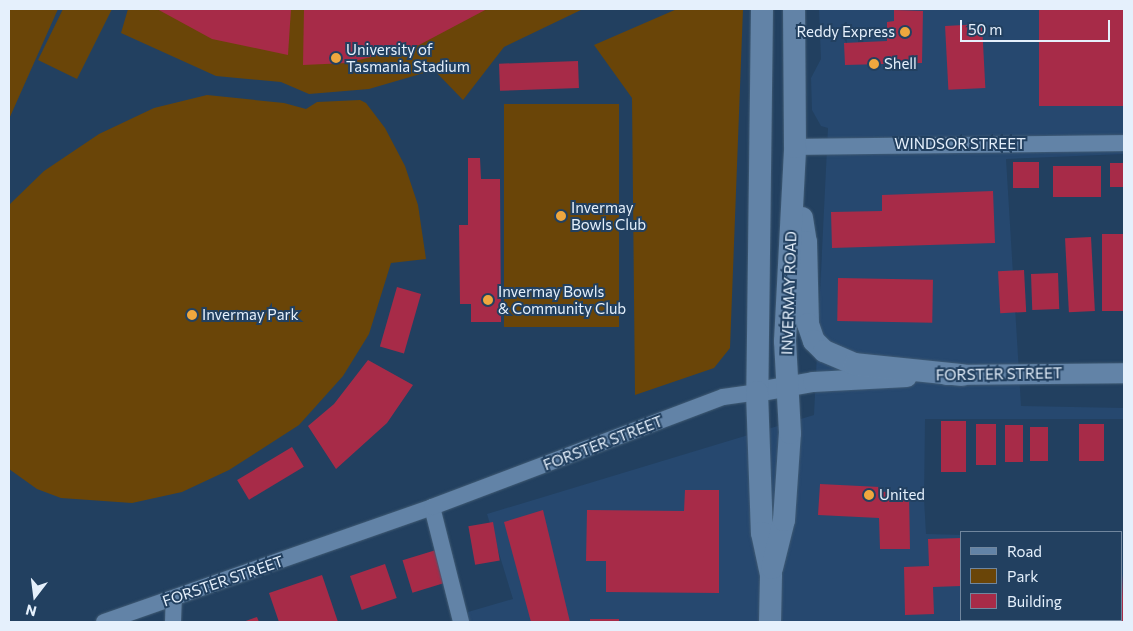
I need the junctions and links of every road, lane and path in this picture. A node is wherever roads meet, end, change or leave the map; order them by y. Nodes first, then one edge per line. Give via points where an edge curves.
1 (762, 9) edge
2 (794, 9) edge
3 (1124, 144) edge
4 (795, 147) junction
5 (794, 170) junction
6 (1124, 373) edge
7 (961, 375) junction
8 (788, 386) junction
9 (757, 392) junction
10 (432, 507) junction
11 (770, 575) junction
12 (174, 598) junction
13 (104, 622) edge
14 (173, 622) edge
15 (461, 622) edge
16 (770, 622) edge

1 - 9 main road, INVERMAY ROAD
2 - 4 main road, INVERMAY ROAD
3 - 4 street, WINDSOR STREET
4 - 5 main road, INVERMAY ROAD
5 - 7 main road via 806,242 808,324 814,341 824,351 856,364
5 - 8 main road, INVERMAY ROAD via 785,341
6 - 7 street, FORSTER STREET
7 - 8 street, FORSTER STREET
8 - 9 street, FORSTER STREET
8 - 11 main road, INVERMAY ROAD via 790,433 784,520
9 - 10 street, FORSTER STREET via 723,397
9 - 11 main road, INVERMAY ROAD via 762,533
10 - 12 street, FORSTER STREET
10 - 15 street
11 - 16 main road, INVERMAY ROAD
12 - 13 street, FORSTER STREET
12 - 14 street

